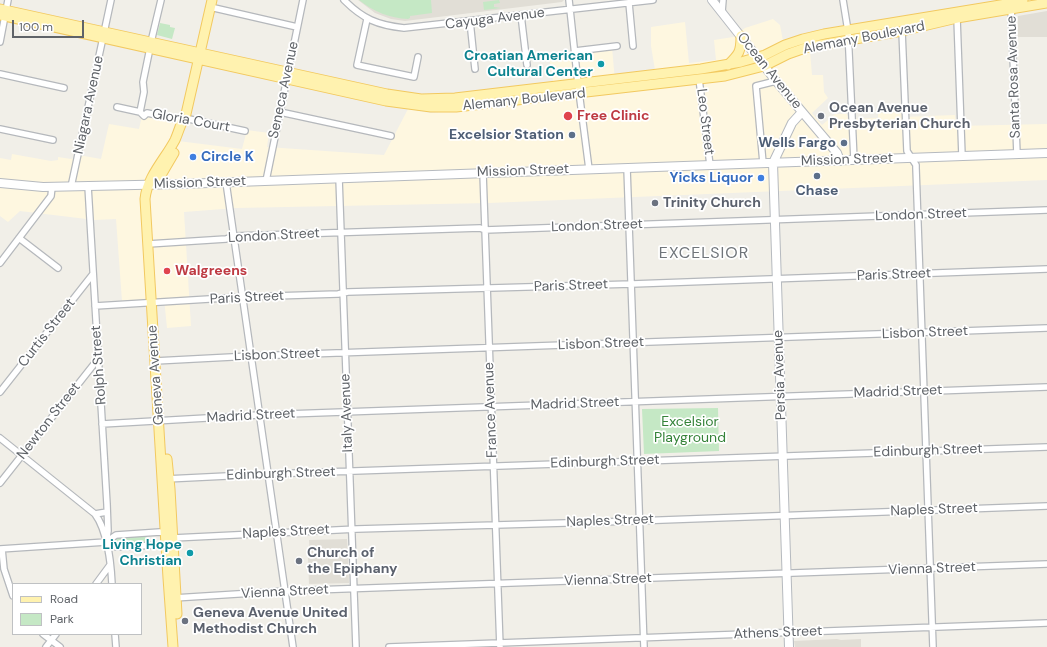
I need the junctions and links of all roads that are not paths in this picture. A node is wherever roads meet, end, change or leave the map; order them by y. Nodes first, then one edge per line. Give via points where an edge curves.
1 (8, 0) edge
2 (111, 0) edge
3 (161, 0) edge
4 (303, 0) edge
5 (344, 0) edge
6 (569, 0) edge
7 (653, 0) edge
8 (712, 0) edge
9 (723, 0) edge
10 (843, 0) edge
11 (1024, 0) edge
12 (211, 3) edge
13 (629, 3) junction
14 (1047, 3) edge
15 (1011, 4) edge
16 (570, 10) junction
17 (722, 12) junction
18 (3, 13) edge
19 (521, 16) junction
20 (957, 18) junction
21 (367, 19) junction
22 (470, 22) junction
23 (297, 27) junction
24 (902, 31) junction
25 (104, 35) junction
26 (741, 36) junction
27 (848, 36) junction
28 (0, 42) edge
29 (151, 45) junction
30 (617, 46) dead end
31 (633, 46) dead end
32 (575, 51) junction
33 (199, 56) junction
34 (418, 57) dead end
35 (757, 57) junction
36 (527, 65) dead end
37 (728, 65) junction
38 (764, 66) junction
39 (475, 69) dead end
40 (0, 74) edge
41 (287, 75) junction
42 (699, 79) junction
43 (776, 81) junction
44 (64, 88) dead end
45 (578, 88) junction
46 (117, 107) dead end
47 (140, 112) junction
48 (280, 112) junction
49 (802, 112) junction
50 (185, 117) junction
51 (0, 129) edge
52 (245, 131) dead end
53 (391, 136) dead end
54 (53, 140) dead end
55 (1047, 153) edge
56 (1017, 154) junction
57 (962, 156) junction
58 (912, 158) junction
59 (840, 160) junction
60 (854, 160) junction
61 (763, 163) junction
62 (773, 163) junction
63 (710, 165) junction
64 (627, 168) junction
65 (589, 169) junction
66 (483, 173) junction
67 (339, 178) junction
68 (266, 181) junction
69 (226, 182) junction
70 (0, 184) edge
71 (152, 184) junction
72 (88, 186) junction
73 (52, 187) junction
74 (71, 187) junction
75 (1047, 210) edge
76 (918, 215) junction
77 (774, 220) junction
78 (630, 225) junction
79 (485, 230) junction
80 (341, 233) junction
81 (234, 236) junction
82 (19, 238) junction
83 (151, 244) junction
84 (0, 263) edge
85 (58, 268) dead end
86 (1047, 269) edge
87 (93, 274) junction
88 (920, 274) junction
89 (776, 279) junction
90 (632, 284) junction
91 (487, 288) junction
92 (343, 294) junction
93 (242, 297) junction
94 (154, 302) junction
95 (95, 306) junction
96 (1047, 328) edge
97 (922, 333) junction
98 (778, 338) junction
99 (634, 343) junction
100 (489, 348) junction
101 (345, 353) junction
102 (251, 356) junction
103 (98, 359) junction
104 (158, 361) junction
105 (1047, 387) edge
106 (0, 392) edge
107 (924, 392) junction
108 (780, 397) junction
109 (636, 402) junction
110 (492, 407) junction
111 (347, 412) junction
112 (259, 415) junction
113 (162, 421) junction
114 (102, 424) junction
115 (0, 438) edge
116 (1047, 447) edge
117 (927, 451) junction
118 (22, 456) junction
119 (783, 456) junction
120 (638, 461) junction
121 (493, 466) junction
122 (349, 471) junction
123 (268, 474) junction
124 (166, 479) junction
125 (0, 483) edge
126 (1047, 506) edge
127 (929, 510) junction
128 (107, 512) junction
129 (95, 514) junction
130 (785, 515) junction
131 (640, 521) junction
132 (496, 525) junction
133 (351, 529) junction
134 (276, 532) junction
135 (168, 538) junction
136 (106, 542) junction
137 (1, 549) edge
138 (1047, 564) edge
139 (110, 565) junction
140 (930, 569) junction
141 (787, 574) junction
142 (642, 579) junction
143 (97, 583) edge
144 (112, 583) edge
145 (498, 584) junction
146 (353, 589) junction
147 (285, 591) junction
148 (12, 593) edge
149 (173, 598) junction
150 (1047, 623) edge
151 (933, 628) junction
152 (789, 633) junction
153 (44, 635) edge
154 (55, 635) edge
155 (115, 635) edge
156 (644, 638) junction
157 (51, 640) junction
158 (500, 645) edge
159 (46, 647) edge
160 (60, 647) edge
161 (116, 647) edge
162 (173, 647) edge
163 (179, 647) edge
164 (293, 647) edge
165 (356, 647) edge
166 (388, 647) edge
167 (644, 647) edge
168 (789, 647) edge
169 (933, 647) edge

1 - 18 street
2 - 25 street, Niagara Avenue
3 - 29 street
4 - 23 street, Seneca Avenue
5 - 21 street, Cayuga Avenue
6 - 16 street
7 - 13 street, Cayuga Avenue
8 - 17 main road, Ocean Avenue
9 - 17 street
10 - 27 street
11 - 15 main road, Alemany Boulevard
12 - 23 street
12 - 33 main road, Geneva Avenue
13 - 16 street, Cayuga Avenue
13 - 31 street
14 - 15 main road, Alemany Boulevard
15 - 20 main road, Alemany Boulevard
15 - 27 main road, Alemany Boulevard
15 - 56 street, Santa Rosa Avenue
16 - 19 street, Cayuga Avenue
16 - 32 street
17 - 26 main road, Ocean Avenue
18 - 25 main road, Alemany Boulevard
18 - 28 street
19 - 22 street, Cayuga Avenue
19 - 36 street
20 - 24 main road, Alemany Boulevard
20 - 57 street
21 - 22 street, Cayuga Avenue via 384,26 404,28
21 - 34 street via 357,65 414,77
22 - 39 street
23 - 41 street, Seneca Avenue
24 - 27 main road, Alemany Boulevard
24 - 58 street via 907,151
25 - 29 main road, Alemany Boulevard
25 - 74 street, Niagara Avenue
26 - 35 main road, Ocean Avenue
26 - 37 main road via 741,50
27 - 35 main road, Alemany Boulevard via 803,39
27 - 38 main road, Alemany Boulevard via 788,54
27 - 60 street
29 - 33 main road, Alemany Boulevard
29 - 47 street
30 - 32 street
32 - 45 street
33 - 41 main road, Alemany Boulevard
33 - 50 main road, Geneva Avenue
35 - 37 main road, Alemany Boulevard
35 - 38 main road, Ocean Avenue
37 - 45 main road, Alemany Boulevard
38 - 42 main road, Alemany Boulevard via 725,76
38 - 43 main road, Ocean Avenue
40 - 44 street
41 - 45 main road, Alemany Boulevard via 386,100 431,107 456,107
41 - 48 street, Seneca Avenue
42 - 45 main road, Alemany Boulevard
42 - 63 street, Leo Street
43 - 49 main road, Ocean Avenue
43 - 61 street via 756,86
45 - 65 street
46 - 47 street
47 - 50 street, Gloria Court via 144,116 147,113
48 - 53 street
48 - 68 street, Seneca Avenue
49 - 59 main road, Ocean Avenue
49 - 62 main road, Persia Avenue via 792,123
50 - 52 street, Gloria Court
50 - 71 main road, Geneva Avenue
51 - 54 street
55 - 56 main road, Mission Street
56 - 57 main road, Mission Street
57 - 58 main road, Mission Street
58 - 60 main road, Mission Street
58 - 76 street via 916,165
59 - 60 main road, Mission Street
59 - 62 main road, Mission Street
61 - 62 main road, Mission Street
61 - 63 main road, Mission Street
62 - 77 main road, Persia Avenue
63 - 64 main road, Mission Street
64 - 65 main road, Mission Street
64 - 78 street
65 - 66 main road, Mission Street
66 - 67 main road, Mission Street
66 - 79 street, France Avenue
67 - 68 main road, Mission Street
67 - 80 street, Italy Avenue
68 - 69 main road, Mission Street
69 - 71 main road, Mission Street
69 - 81 street
70 - 73 main road, Mission Street
71 - 72 main road, Mission Street
71 - 83 main road, Geneva Avenue
72 - 74 main road, Mission Street
72 - 87 street, Rolph Street
73 - 74 main road, Mission Street
73 - 82 street via 51,196
75 - 76 street, London Street
76 - 77 street, London Street
76 - 88 street
77 - 78 street, London Street
77 - 89 main road, Persia Avenue
78 - 79 street, London Street
78 - 90 street
79 - 80 street, London Street via 480,228
79 - 91 street, France Avenue
80 - 81 street, London Street
80 - 92 street, Italy Avenue
81 - 83 street, London Street via 226,239
81 - 93 street
82 - 84 street
82 - 85 street
83 - 94 main road, Geneva Avenue
86 - 88 street, Paris Street
87 - 95 street, Rolph Street
87 - 106 street, Curtis Street
88 - 89 street, Paris Street
88 - 97 street
89 - 90 street, Paris Street
89 - 98 main road, Persia Avenue
90 - 91 street, Paris Street
90 - 99 street
91 - 92 street, Paris Street via 356,291
91 - 100 street, France Avenue
92 - 93 street, Paris Street
92 - 101 street, Italy Avenue
93 - 94 street, Paris Street
93 - 102 street
94 - 95 street, Paris Street
94 - 104 main road, Geneva Avenue
95 - 103 street, Rolph Street
96 - 97 street, Lisbon Street
97 - 98 street, Lisbon Street
97 - 107 street
98 - 99 street, Lisbon Street
98 - 108 main road, Persia Avenue
99 - 100 street, Lisbon Street
99 - 109 street
100 - 101 street, Lisbon Street
100 - 110 street, France Avenue
101 - 102 street, Lisbon Street
101 - 111 street, Italy Avenue
102 - 104 street, Lisbon Street
102 - 112 street
103 - 114 street, Rolph Street
103 - 118 street, Newton Street
104 - 113 main road, Geneva Avenue
105 - 107 street, Madrid Street
107 - 108 street, Madrid Street
107 - 117 street
108 - 109 street, Madrid Street
108 - 119 main road, Persia Avenue
109 - 110 street, Madrid Street
109 - 120 street
110 - 111 street, Madrid Street
110 - 121 street, France Avenue
111 - 112 street, Madrid Street
111 - 122 street, Italy Avenue
112 - 113 street, Madrid Street
112 - 123 street
113 - 114 street, Madrid Street
113 - 124 main road, Geneva Avenue
114 - 128 street, Rolph Street
115 - 118 street
116 - 117 street, Edinburgh Street
117 - 119 street, Edinburgh Street
117 - 127 street
118 - 125 street, Newton Street
118 - 129 street
119 - 120 street, Edinburgh Street
119 - 130 main road, Persia Avenue
120 - 121 street, Edinburgh Street
120 - 131 street
121 - 122 street, Edinburgh Street
121 - 132 street, France Avenue
122 - 123 street, Edinburgh Street
122 - 133 street, Italy Avenue
123 - 124 street, Edinburgh Street
123 - 134 street
124 - 135 main road, Geneva Avenue
126 - 127 street, Naples Street
127 - 130 street, Naples Street
127 - 140 street
128 - 129 street
128 - 136 street, Rolph Street
129 - 136 street, Rolph Street via 102,525
130 - 131 street, Naples Street
130 - 141 main road, Persia Avenue
131 - 132 street, Naples Street
131 - 142 street
132 - 133 street, Naples Street
132 - 145 street, France Avenue
133 - 134 street, Naples Street
133 - 146 street, Italy Avenue
134 - 135 street, Naples Street
134 - 147 street
135 - 136 street, Naples Street via 160,545 116,547
135 - 136 street, Naples Street via 160,532 116,535
135 - 149 main road, Geneva Avenue
136 - 137 street, Naples Street
136 - 139 street, Rolph Street
137 - 148 street
138 - 140 street, Vienna Street
139 - 143 street
139 - 144 street, Rolph Street
140 - 141 street, Vienna Street
140 - 151 street
141 - 142 street, Vienna Street
141 - 152 main road, Persia Avenue
142 - 145 street, Vienna Street
142 - 156 street
145 - 146 street, Vienna Street
145 - 158 street, France Avenue
146 - 147 street, Vienna Street
146 - 165 street, Italy Avenue
147 - 149 street, Vienna Street
147 - 164 street
149 - 162 main road, Geneva Avenue
149 - 163 main road, Geneva Avenue
150 - 151 street, Athens Street
151 - 152 street, Athens Street
151 - 169 street
152 - 156 street, Athens Street
152 - 168 main road, Persia Avenue
153 - 157 street
154 - 157 street
155 - 161 street
156 - 158 street, Athens Street
156 - 167 street
157 - 159 street
157 - 160 street
158 - 166 street, Athens Street

